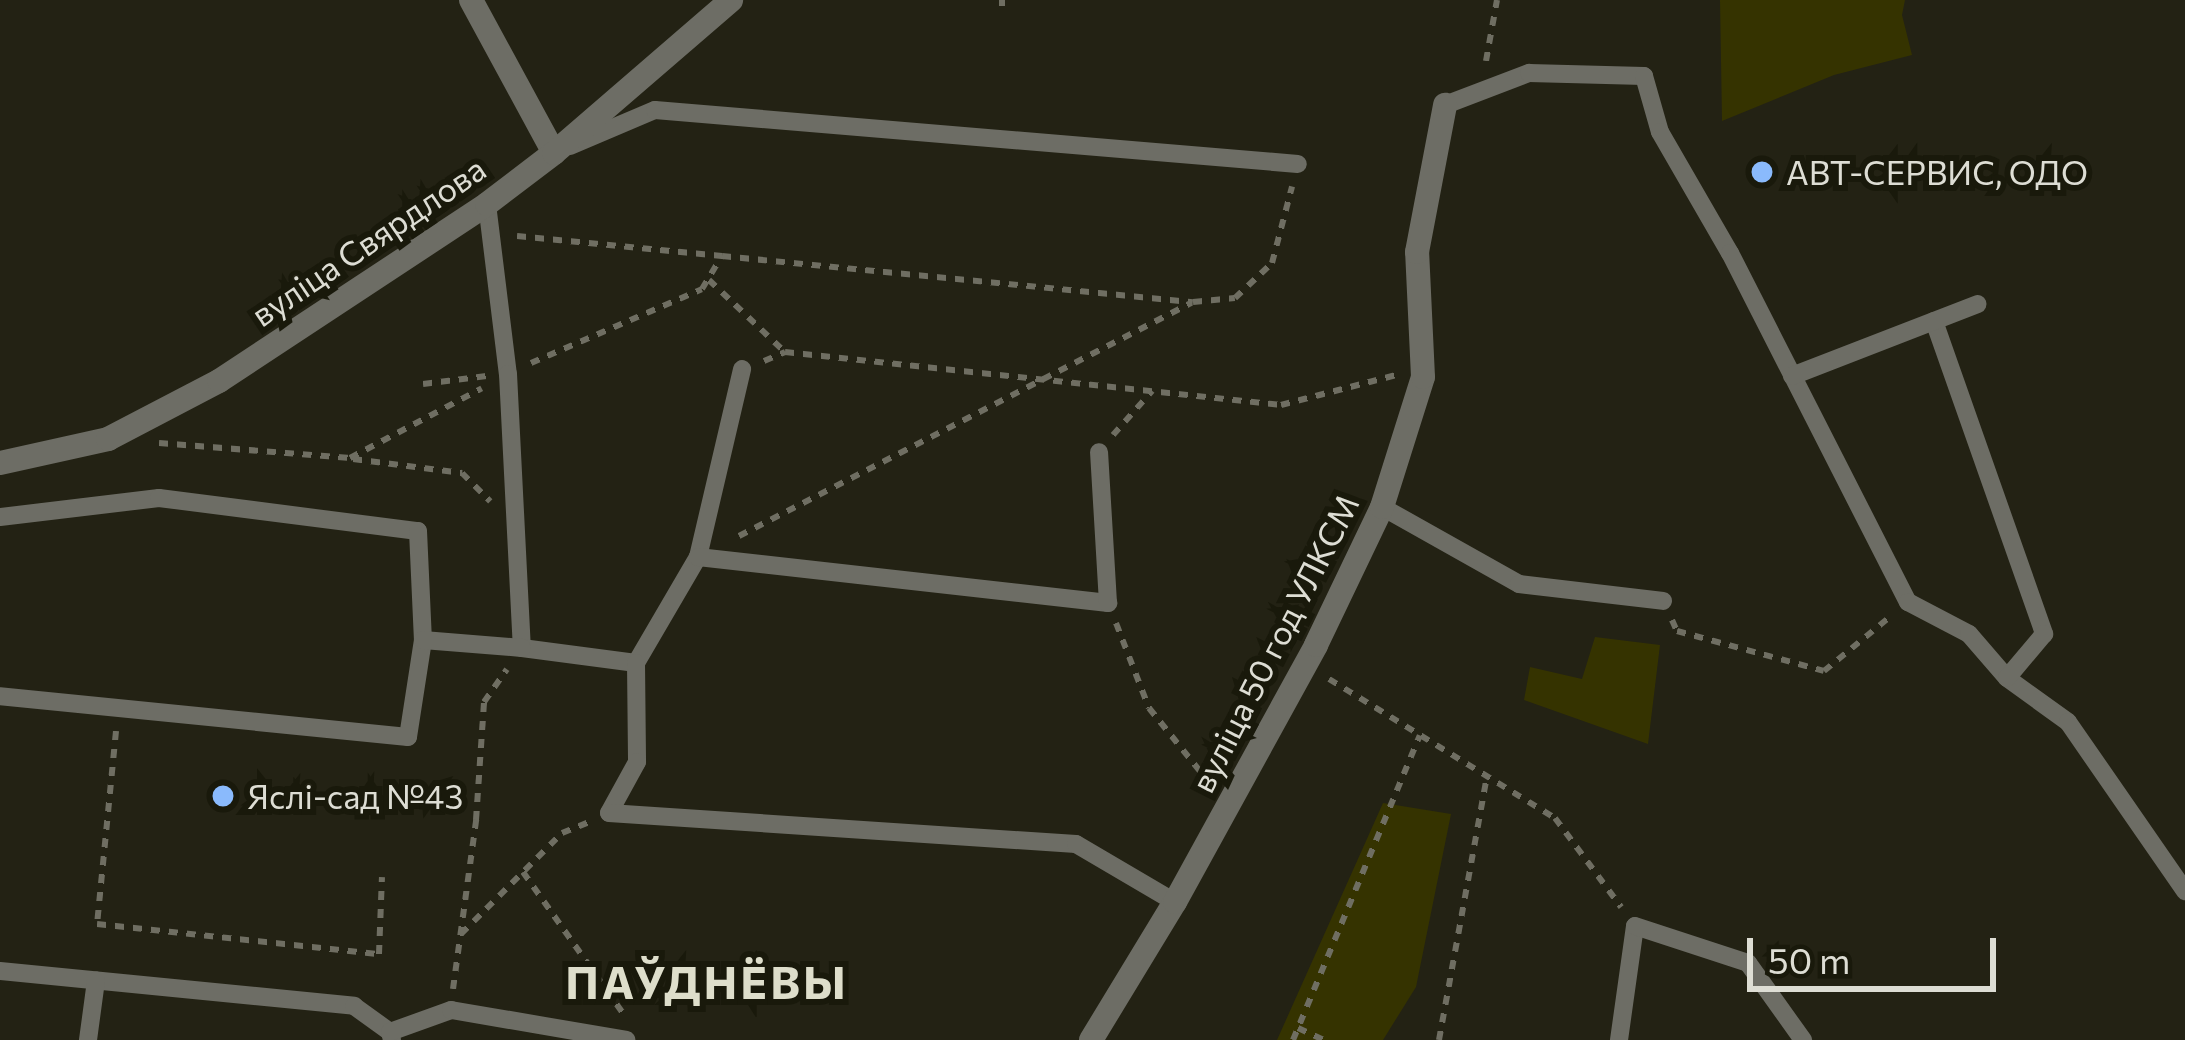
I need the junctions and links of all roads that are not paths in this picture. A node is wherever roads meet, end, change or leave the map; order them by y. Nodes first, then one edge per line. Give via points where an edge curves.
1 (471, 0) edge
2 (731, 0) edge
3 (1445, 105) joint
4 (554, 153) junction
5 (1298, 164) road end
6 (487, 204) junction
7 (1978, 304) dead end
8 (1934, 321) junction
9 (742, 369) road end
10 (1792, 376) junction
11 (1099, 452) road end
12 (0, 463) edge
13 (1382, 507) junction
14 (0, 517) edge
15 (698, 557) junction
16 (1663, 601) road end
17 (423, 640) junction
18 (522, 648) junction
19 (636, 663) junction
20 (2007, 678) junction
21 (0, 696) edge
22 (2185, 891) edge
23 (1175, 902) junction
24 (0, 971) edge
25 (96, 981) junction
26 (628, 1031) edge
27 (391, 1036) edge
28 (88, 1040) edge
29 (1091, 1040) edge
30 (1618, 1040) edge
31 (1803, 1040) edge

1 - 4 street
2 - 4 street, вуліца Свярдлова
3 - 10 lane via 1529,73 1644,76 1660,132
3 - 13 street, вуліца 50 год УЛКСМ via 1417,252 1423,368
4 - 5 lane via 655,110
4 - 6 street, вуліца Свярдлова
6 - 12 street, вуліца Свярдлова via 219,381 108,440
6 - 18 lane via 508,374
7 - 8 lane
8 - 10 lane
8 - 20 lane via 2044,634
9 - 15 lane
10 - 20 lane via 1908,602 1969,634
11 - 15 lane via 1108,603
13 - 16 lane via 1520,584
13 - 23 street, вуліца 50 год УЛКСМ
14 - 17 lane via 159,498 418,530
15 - 19 lane
17 - 18 lane
17 - 21 lane via 408,736
18 - 19 lane
19 - 23 lane via 637,762 609,813 1076,844
20 - 22 lane via 2068,722
23 - 29 street, вуліца 50 год УЛКСМ
24 - 25 lane
25 - 27 lane via 354,1006
25 - 28 lane
26 - 27 lane via 451,1010
30 - 31 lane via 1635,926 1748,963

